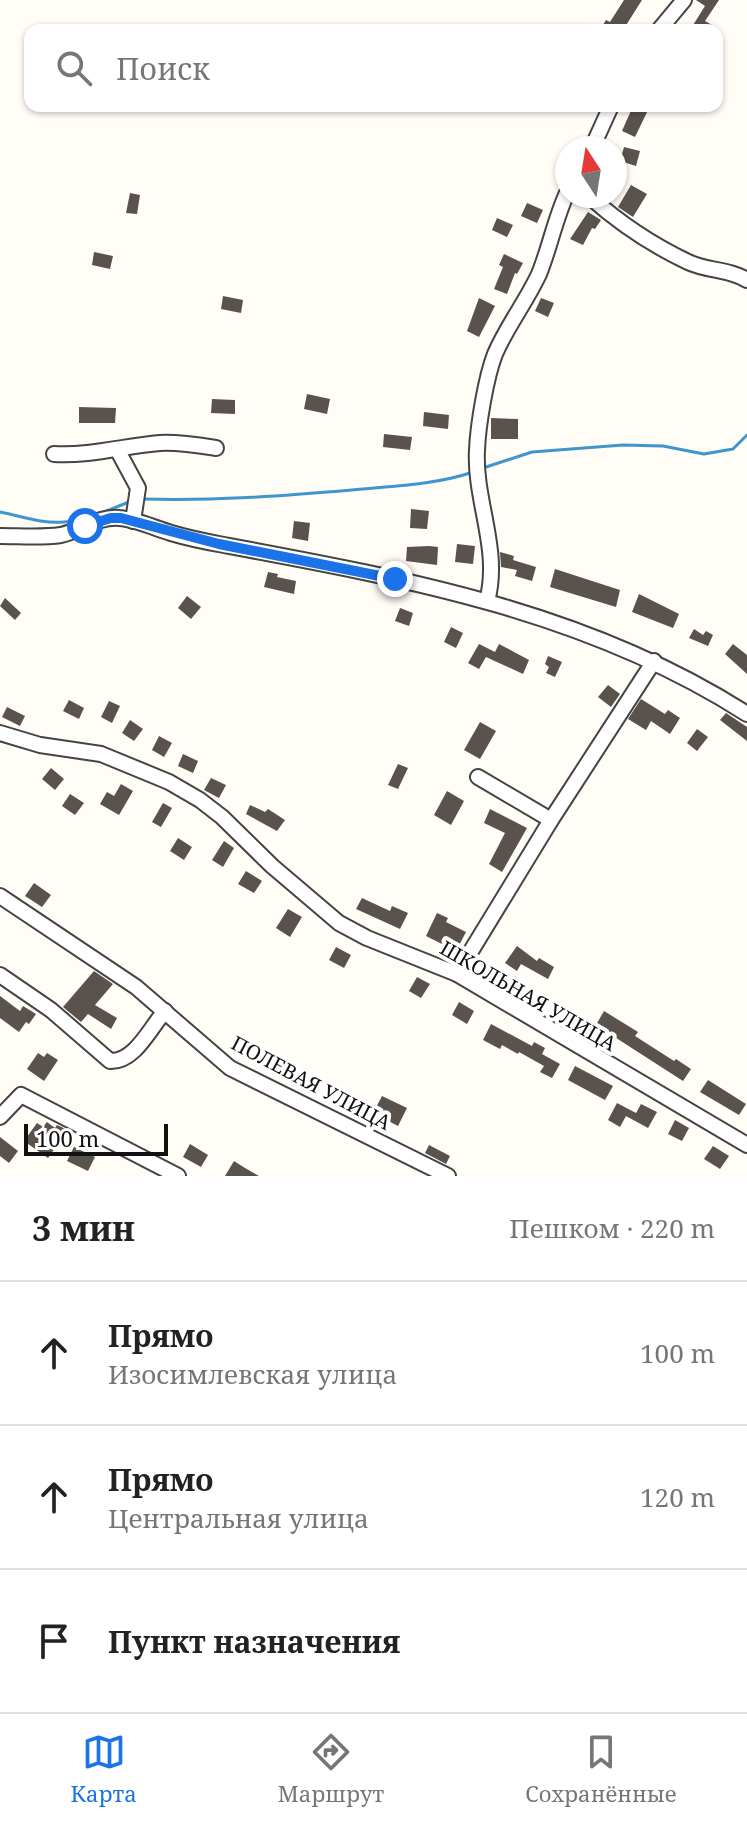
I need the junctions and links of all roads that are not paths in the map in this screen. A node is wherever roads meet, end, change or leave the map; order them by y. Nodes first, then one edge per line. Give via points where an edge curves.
1 (684, 0) edge
2 (664, 24) edge
3 (608, 112) edge
4 (597, 136) edge
5 (562, 208) edge
6 (605, 208) edge
7 (747, 280) edge
8 (216, 448) dead end
9 (118, 451) junction
10 (54, 454) dead end
11 (133, 521) junction
12 (0, 536) edge
13 (0, 550) edge
14 (487, 601) junction
15 (654, 661) junction
16 (747, 714) edge
17 (0, 733) edge
18 (478, 777) dead end
19 (551, 820) junction
20 (6, 900) edge
21 (457, 974) junction
22 (0, 975) edge
23 (165, 1011) junction
24 (0, 1117) edge
25 (747, 1145) edge
26 (178, 1176) edge
27 (448, 1176) edge

1 - 2 street
3 - 4 street
5 - 14 street via 529,294 499,346 478,432 476,464 491,559
6 - 7 street via 688,262
8 - 9 street via 160,443
9 - 10 street
9 - 11 street via 138,488
11 - 12 street via 111,518 60,535
11 - 14 street
12 - 13 street
14 - 15 street via 575,628
15 - 16 street
15 - 19 street
17 - 21 street, ШКОЛЬНАЯ УЛИЦА via 101,754 169,782 222,817 339,923
18 - 19 street
19 - 21 street
20 - 23 street, ПОЛЕВАЯ УЛИЦА
21 - 25 street, ШКОЛЬНАЯ УЛИЦА
22 - 23 street via 110,1061 132,1053
23 - 27 street, ПОЛЕВАЯ УЛИЦА via 230,1068
24 - 26 street via 21,1095

